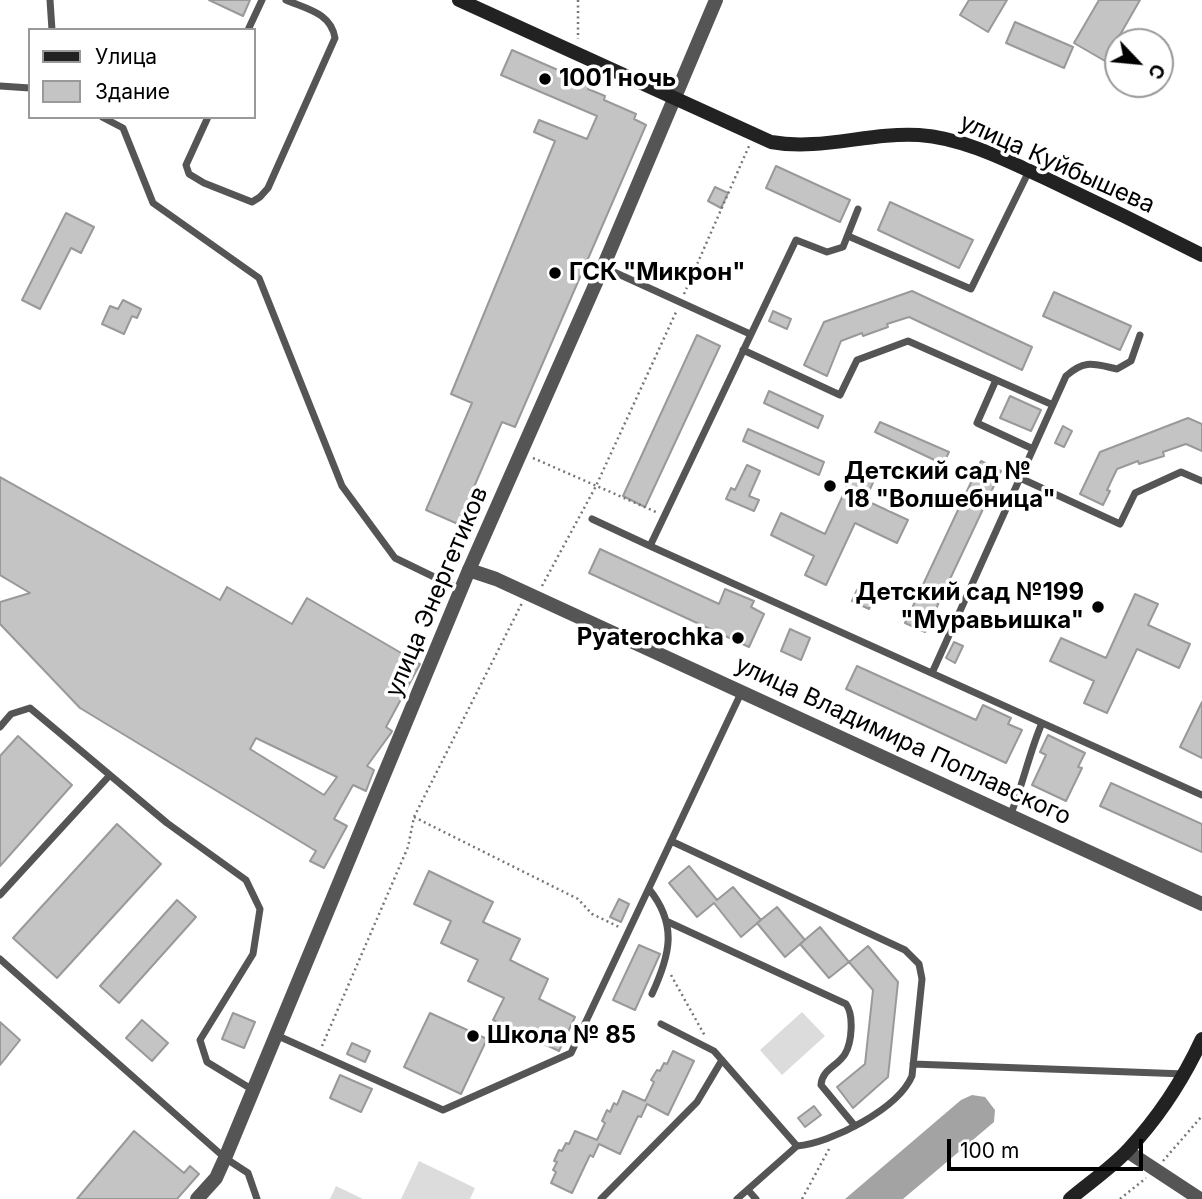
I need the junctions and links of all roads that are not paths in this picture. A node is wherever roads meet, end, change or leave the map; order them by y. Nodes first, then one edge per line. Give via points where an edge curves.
1 (50, 0) edge
2 (262, 0) edge
3 (286, 0) edge
4 (459, 0) edge
5 (716, 0) edge
6 (52, 28) edge
7 (249, 28) edge
8 (0, 86) edge
9 (28, 88) edge
10 (675, 99) junction
11 (106, 119) edge
12 (207, 119) edge
13 (1029, 171) junction
14 (858, 209) dead end
15 (848, 236) junction
16 (1202, 255) edge
17 (603, 267) junction
18 (750, 334) junction
19 (1140, 335) dead end
20 (743, 349) junction
21 (996, 380) junction
22 (1053, 405) junction
23 (1033, 449) junction
24 (1020, 478) junction
25 (1202, 481) edge
26 (592, 519) dead end
27 (650, 546) junction
28 (469, 570) junction
29 (461, 590) junction
30 (932, 673) junction
31 (742, 691) junction
32 (1042, 723) junction
33 (0, 727) edge
34 (110, 775) junction
35 (1202, 795) edge
36 (1010, 816) junction
37 (671, 841) junction
38 (649, 889) junction
39 (0, 895) edge
40 (1202, 904) edge
41 (666, 921) junction
42 (0, 959) edge
43 (652, 994) dead end
44 (661, 1024) dead end
45 (276, 1035) junction
46 (1202, 1039) edge
47 (722, 1060) junction
48 (913, 1064) junction
49 (1185, 1074) junction
50 (253, 1091) junction
51 (855, 1126) junction
52 (797, 1146) junction
53 (1127, 1151) junction
54 (225, 1158) junction
55 (748, 1190) junction
56 (197, 1199) edge
57 (257, 1199) edge
58 (601, 1199) edge
59 (737, 1199) edge
60 (756, 1199) edge
61 (1070, 1199) edge
62 (1200, 1199) edge

1 - 6 lane
2 - 7 lane
3 - 12 lane via 327,18 335,38 268,188 252,202 189,174 186,165
4 - 10 main road, улица Куйбышева
5 - 10 street, улица Энергетиков
8 - 9 lane
10 - 13 main road, улица Куйбышева via 771,142 808,146 920,135 972,147
10 - 17 street, улица Энергетиков
11 - 29 lane via 123,128 153,203 259,278 342,486 395,558
13 - 15 lane via 971,289
13 - 16 main road, улица Куйбышева
14 - 15 lane
15 - 18 lane via 843,247 827,252 796,240
17 - 18 lane
17 - 28 street, улица Энергетиков
18 - 20 lane
19 - 22 lane via 1131,361 1117,369 1079,365 1066,376
20 - 21 lane via 839,395 857,360 908,341
20 - 27 lane
21 - 22 lane
21 - 23 lane via 977,423
22 - 23 lane
23 - 24 lane
24 - 25 lane via 1120,524 1135,493 1181,472
24 - 30 lane
26 - 27 lane
27 - 30 lane
28 - 29 street, улица Энергетиков
28 - 31 street, улица Владимира Поплавского via 533,591
29 - 45 street, улица Энергетиков
30 - 32 lane
31 - 36 street, улица Владимира Поплавского
31 - 37 lane
32 - 35 lane
32 - 36 lane
33 - 34 lane via 11,714 30,709
34 - 39 lane
34 - 50 lane via 246,880 260,909 253,954 200,1040 207,1062
36 - 40 street, улица Владимира Поплавского
37 - 38 lane
37 - 48 lane via 910,953 919,964 922,979
38 - 41 lane via 661,904
38 - 45 lane via 571,1053 443,1110
41 - 43 lane via 666,965
41 - 51 lane via 846,1004 851,1016 847,1049 824,1074 821,1085
42 - 54 lane
44 - 47 lane via 714,1051
45 - 50 street, улица Энергетиков
46 - 49 main road
47 - 52 lane
47 - 58 lane via 697,1102
48 - 49 lane
48 - 51 lane via 900,1094
49 - 53 main road
50 - 54 street, улица Энергетиков
51 - 52 lane
52 - 55 lane
53 - 61 main road
53 - 62 street
54 - 56 street, улица Энергетиков via 216,1178
54 - 57 lane via 248,1173
55 - 59 lane
55 - 60 lane

